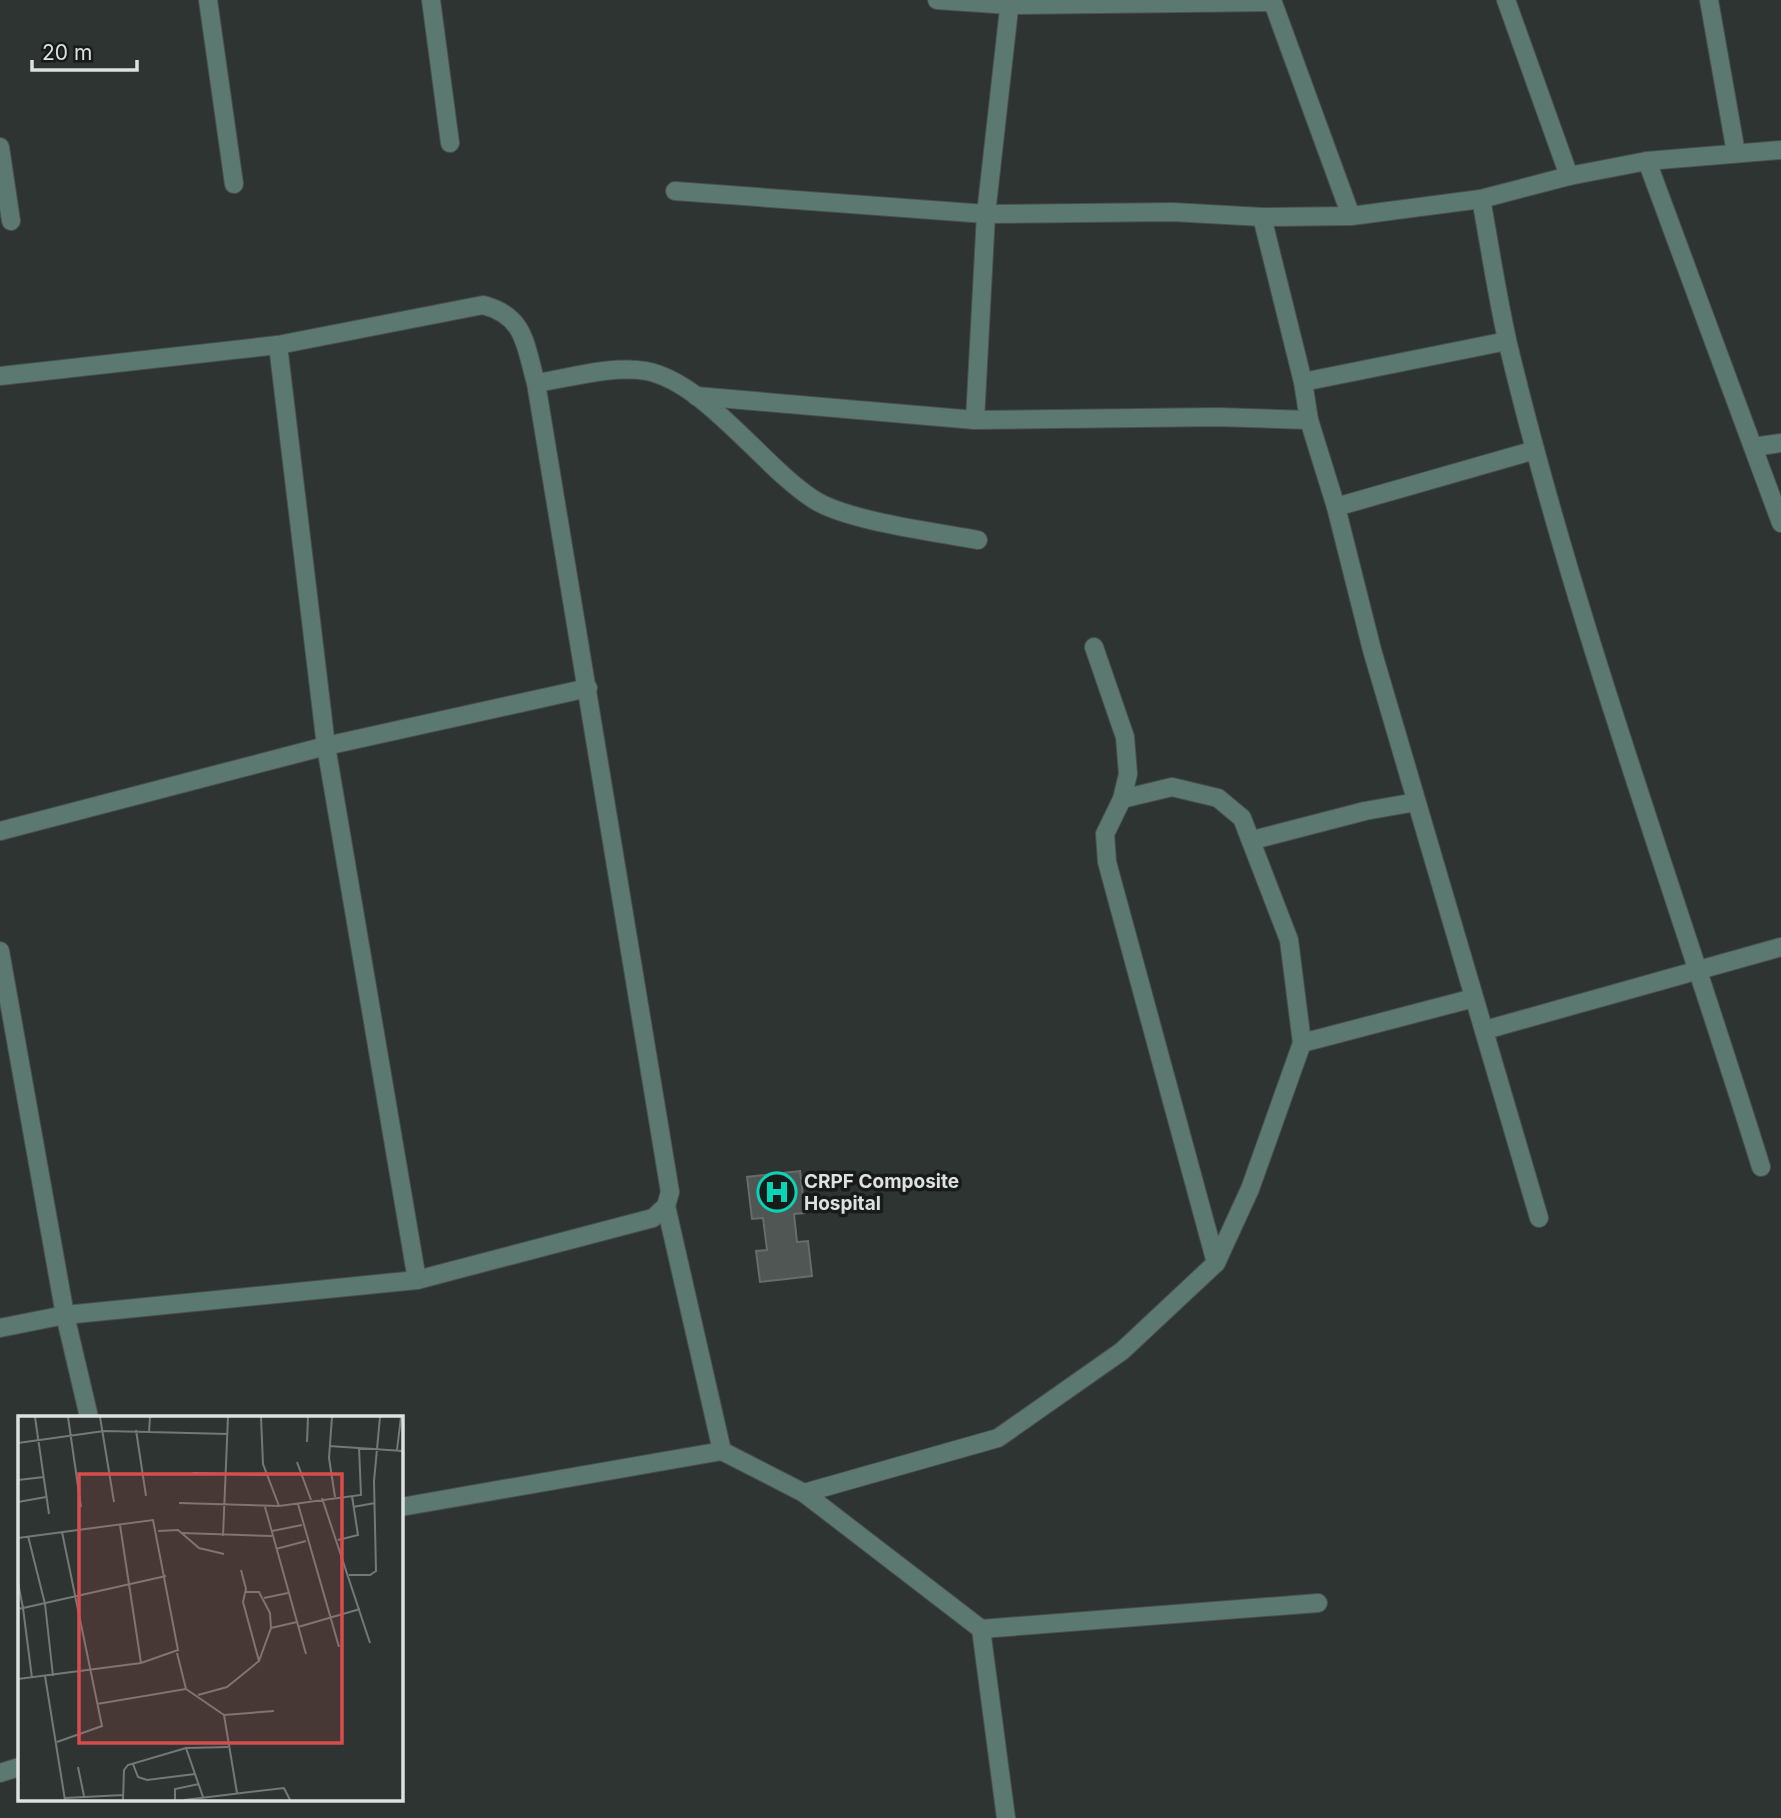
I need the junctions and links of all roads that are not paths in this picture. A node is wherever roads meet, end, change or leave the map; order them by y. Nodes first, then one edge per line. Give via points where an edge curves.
1 (208, 0) edge
2 (431, 0) edge
3 (937, 0) edge
4 (1506, 0) edge
5 (1709, 0) edge
6 (1272, 1) edge
7 (1010, 2) edge
8 (450, 143) dead end
9 (0, 147) edge
10 (1781, 150) edge
11 (1736, 153) junction
12 (1647, 161) junction
13 (1569, 176) junction
14 (234, 184) dead end
15 (674, 191) dead end
16 (1481, 199) junction
17 (986, 214) junction
18 (1351, 216) junction
19 (1262, 217) junction
20 (11, 221) dead end
21 (1507, 341) junction
22 (278, 345) junction
23 (0, 376) edge
24 (1303, 382) junction
25 (536, 383) junction
26 (696, 396) junction
27 (975, 420) junction
28 (1309, 420) junction
29 (1781, 443) edge
30 (1754, 447) junction
31 (1535, 450) junction
32 (1336, 508) junction
33 (1781, 523) edge
34 (978, 540) dead end
35 (1094, 647) dead end
36 (588, 688) junction
37 (326, 746) junction
38 (1122, 799) junction
39 (1416, 802) junction
40 (0, 831) edge
41 (1253, 840) junction
42 (1781, 947) edge
43 (0, 951) edge
44 (1700, 972) junction
45 (1474, 998) junction
46 (1485, 1030) junction
47 (1302, 1043) junction
48 (1761, 1167) dead end
49 (666, 1206) junction
50 (1539, 1218) dead end
51 (1216, 1263) junction
52 (416, 1280) junction
53 (65, 1315) junction
54 (0, 1328) edge
55 (89, 1416) edge
56 (722, 1451) junction
57 (804, 1493) junction
58 (402, 1507) edge
59 (1318, 1603) dead end
60 (981, 1629) junction
61 (18, 1768) edge
62 (0, 1773) edge
63 (1006, 1818) edge

1 - 14 street
2 - 8 street
3 - 7 street
4 - 13 street
5 - 11 street
6 - 7 street
6 - 18 street
7 - 17 street
9 - 20 street
10 - 11 street
11 - 12 street
12 - 13 street
12 - 30 street
13 - 16 street
15 - 17 street
16 - 18 street
16 - 21 street
17 - 19 street via 1172,212
17 - 27 street
18 - 19 street
19 - 24 street
21 - 24 street
21 - 31 street
22 - 23 street
22 - 25 street via 483,304 503,310 519,325
22 - 37 street
24 - 28 street
25 - 26 street via 615,370 646,371 670,379
25 - 36 street
26 - 27 street
26 - 34 street via 815,500 841,512
27 - 28 street
28 - 32 street
29 - 30 street
30 - 33 street
31 - 32 street
31 - 44 street via 1650,829
32 - 39 street
35 - 38 street via 1125,737 1128,774
36 - 37 street
36 - 49 street via 670,1192
37 - 40 street
37 - 52 street
38 - 41 street via 1172,787 1218,797 1242,818
38 - 51 street via 1105,834 1107,862
39 - 41 street
39 - 45 street
41 - 47 street via 1289,940
42 - 44 street
43 - 53 street
44 - 46 street
44 - 48 street
45 - 46 street
45 - 47 street
46 - 50 street
47 - 51 street via 1250,1189
49 - 52 street via 653,1218 632,1225
49 - 56 street
51 - 57 street via 1122,1351 998,1438
52 - 53 street
53 - 54 street
53 - 55 street
56 - 57 street
56 - 58 street
57 - 60 street
59 - 60 street
60 - 63 street
61 - 62 street

